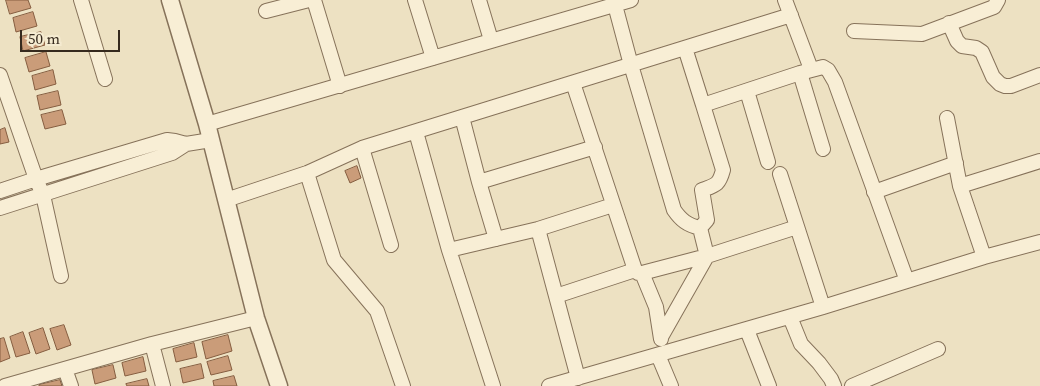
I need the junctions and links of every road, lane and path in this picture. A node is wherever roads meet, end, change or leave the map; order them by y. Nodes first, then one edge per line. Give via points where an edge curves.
1 (81, 0) edge
2 (170, 0) edge
3 (309, 0) edge
4 (314, 0) edge
5 (415, 0) edge
6 (479, 0) edge
7 (631, 0) edge
8 (785, 0) edge
9 (998, 0) edge
10 (614, 5) junction
11 (266, 11) dead end
12 (791, 15) junction
13 (949, 24) junction
14 (854, 31) dead end
15 (491, 40) junction
16 (685, 48) junction
17 (433, 58) junction
18 (631, 65) junction
19 (805, 71) junction
20 (0, 75) edge
21 (1040, 75) edge
22 (105, 79) dead end
23 (573, 83) junction
24 (340, 86) junction
25 (747, 91) junction
26 (703, 106) junction
27 (462, 117) junction
28 (947, 118) dead end
29 (208, 124) junction
30 (416, 132) junction
31 (211, 140) junction
32 (186, 144) junction
33 (595, 147) junction
34 (362, 148) junction
35 (823, 149) dead end
36 (1040, 161) edge
37 (768, 162) dead end
38 (956, 163) junction
39 (307, 173) junction
40 (780, 174) dead end
41 (36, 179) junction
42 (479, 182) junction
43 (960, 186) junction
44 (0, 191) edge
45 (874, 192) junction
46 (43, 195) junction
47 (226, 200) junction
48 (613, 205) junction
49 (0, 208) edge
50 (797, 227) junction
51 (700, 228) junction
52 (538, 229) junction
53 (496, 239) junction
54 (1040, 242) edge
55 (391, 245) dead end
56 (449, 250) junction
57 (707, 256) junction
58 (984, 257) junction
59 (639, 271) junction
60 (61, 276) dead end
61 (906, 281) junction
62 (556, 296) junction
63 (824, 308) junction
64 (790, 317) junction
65 (256, 318) junction
66 (748, 330) junction
67 (661, 338) junction
68 (152, 344) junction
69 (938, 350) dead end
70 (661, 355) junction
71 (65, 369) junction
72 (578, 378) junction
73 (5, 386) edge
74 (70, 386) edge
75 (163, 386) edge
76 (279, 386) edge
77 (403, 386) edge
78 (493, 386) edge
79 (549, 386) edge
80 (671, 386) edge
81 (769, 386) edge
82 (834, 386) edge
83 (852, 386) edge

1 - 22 street
2 - 29 street
3 - 11 street
4 - 24 street
5 - 17 street
6 - 15 street
7 - 10 street
8 - 12 street
9 - 13 street via 994,7
10 - 15 street
10 - 18 street
12 - 16 street
12 - 19 street
13 - 14 street via 922,34
13 - 21 street via 962,46 982,52 1000,84 1010,86
15 - 17 street
16 - 18 street
16 - 26 street
17 - 24 street
18 - 23 street
18 - 51 street via 674,210 690,226
19 - 25 street
19 - 35 street
19 - 45 street via 822,67 828,70 835,82
20 - 41 street
23 - 27 street
23 - 33 street
24 - 29 street
25 - 26 street
25 - 37 street
26 - 51 street via 723,170 715,186 702,190 707,220
27 - 30 street
27 - 42 street
28 - 38 street
29 - 31 street
30 - 34 street
30 - 56 street
31 - 32 street
31 - 47 street
32 - 41 street via 167,140
32 - 46 street via 172,153
33 - 42 street
33 - 48 street
34 - 39 street
34 - 55 street
36 - 43 street
38 - 43 street
38 - 45 street
39 - 47 street
39 - 77 street via 334,260 377,311
40 - 50 street
41 - 44 street
41 - 46 street
42 - 53 street
43 - 58 street
45 - 61 street
46 - 49 street
46 - 60 street
47 - 65 street
48 - 52 street
48 - 59 street
50 - 57 street
50 - 63 street
51 - 57 street
52 - 53 street
52 - 62 street
53 - 56 street
54 - 58 street
56 - 78 street
57 - 59 street
57 - 67 street
58 - 61 street
59 - 62 street
59 - 67 street via 656,307
61 - 63 street
62 - 72 street
63 - 64 street
64 - 66 street
64 - 82 street via 801,344 832,379
65 - 68 street
65 - 76 street
66 - 70 street
66 - 81 street
67 - 70 street
68 - 71 street
68 - 75 street
69 - 83 street
70 - 72 street
70 - 80 street
71 - 73 street
71 - 74 street
72 - 79 street

